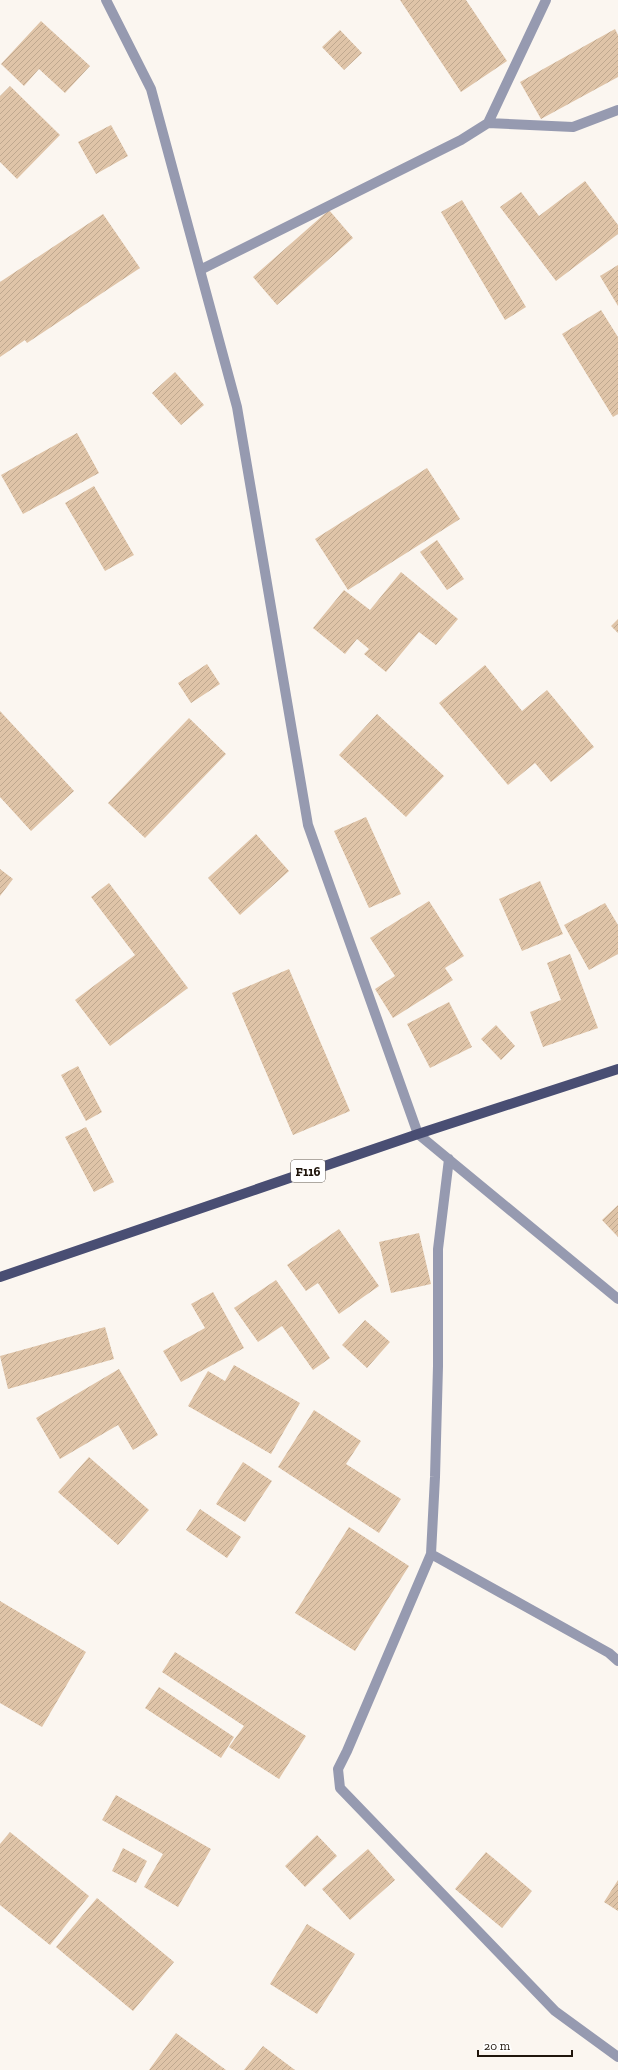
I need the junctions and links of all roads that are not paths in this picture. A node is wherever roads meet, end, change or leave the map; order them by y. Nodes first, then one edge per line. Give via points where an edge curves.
1 (106, 0) edge
2 (546, 0) edge
3 (618, 110) edge
4 (488, 123) junction
5 (200, 270) junction
6 (618, 1069) edge
7 (418, 1134) junction
8 (448, 1159) junction
9 (0, 1277) edge
10 (618, 1299) edge
11 (431, 1554) junction
12 (618, 1661) edge
13 (618, 2057) edge

1 - 5 street via 151,89
2 - 4 street
3 - 4 street via 573,127
4 - 5 street via 461,140
5 - 7 street via 238,407 308,824
6 - 7 main road, F116
7 - 8 street
7 - 9 main road, F116
8 - 10 street
8 - 11 street via 438,1249 438,1366
11 - 12 street via 609,1653
11 - 13 street via 338,1769 340,1788 555,2011

